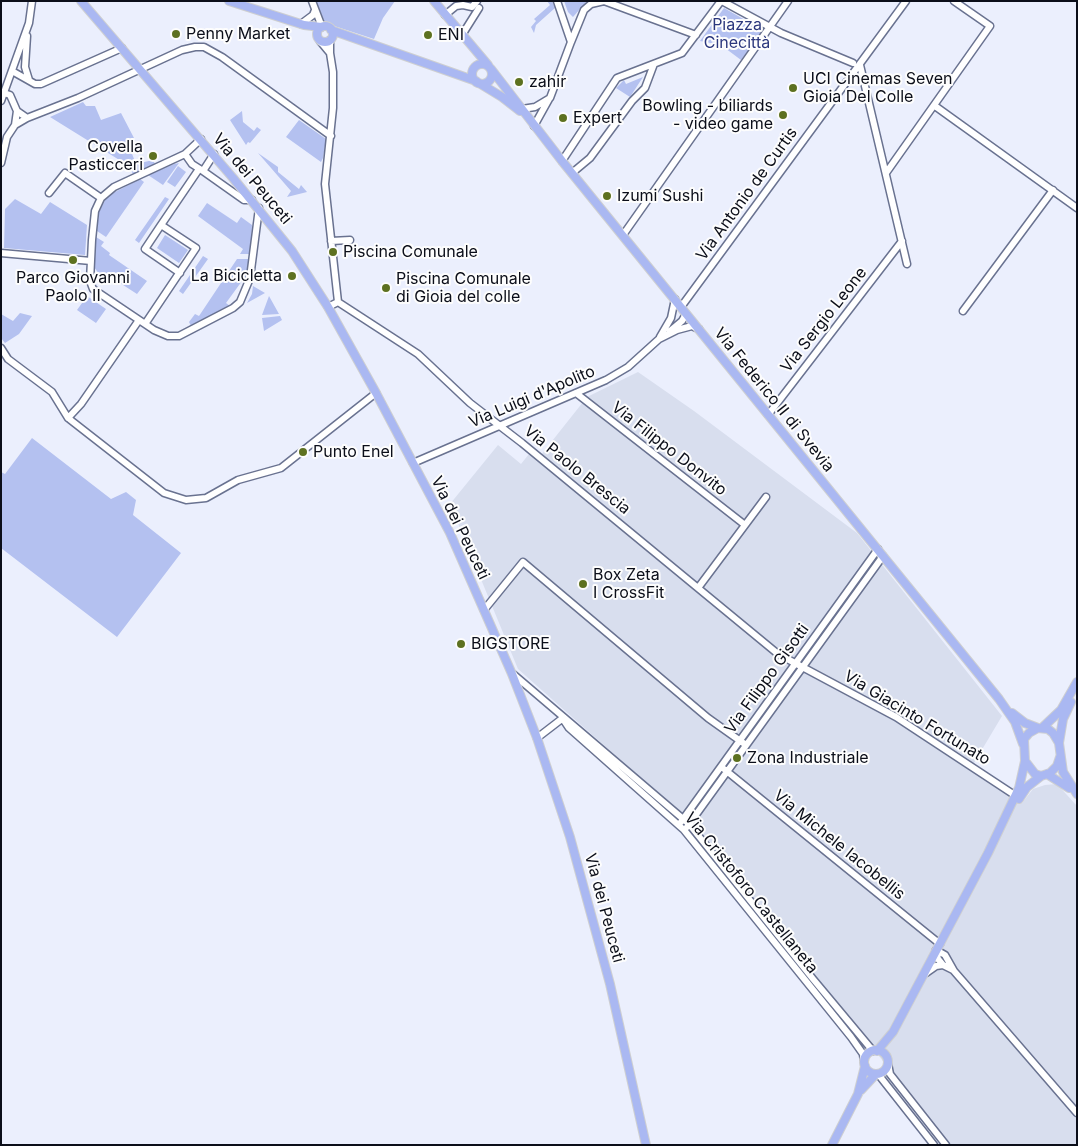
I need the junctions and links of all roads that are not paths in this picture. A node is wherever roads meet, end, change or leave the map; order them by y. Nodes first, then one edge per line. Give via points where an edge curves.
1 (32, 1) edge
2 (229, 1) edge
3 (312, 1) edge
4 (434, 1) edge
5 (558, 1) edge
6 (721, 1) edge
7 (788, 1) edge
8 (906, 1) edge
9 (954, 1) edge
10 (83, 3) edge
11 (478, 4) edge
12 (315, 10) junction
13 (446, 15) junction
14 (29, 23) junction
15 (303, 24) junction
16 (321, 27) junction
17 (769, 28) junction
18 (462, 35) junction
19 (331, 36) junction
20 (696, 36) junction
21 (319, 40) junction
22 (571, 42) junction
23 (122, 48) junction
24 (330, 53) junction
25 (476, 53) junction
26 (654, 64) junction
27 (856, 64) junction
28 (490, 67) junction
29 (475, 68) junction
30 (12, 71) junction
31 (141, 71) junction
32 (450, 71) junction
33 (29, 80) junction
34 (477, 82) junction
35 (4, 93) junction
36 (550, 98) junction
37 (1, 101) edge
38 (934, 106) junction
39 (522, 109) junction
40 (16, 111) junction
41 (26, 118) junction
42 (528, 118) junction
43 (15, 125) junction
44 (534, 126) junction
45 (331, 136) junction
46 (201, 139) junction
47 (185, 154) junction
48 (214, 154) junction
49 (562, 161) junction
50 (1, 163) edge
51 (201, 170) junction
52 (572, 173) junction
53 (886, 173) junction
54 (1052, 190) junction
55 (49, 193) dead end
56 (101, 198) junction
57 (252, 200) junction
58 (259, 208) junction
59 (1077, 208) edge
60 (162, 225) junction
61 (623, 235) junction
62 (350, 240) dead end
63 (331, 241) junction
64 (902, 241) junction
65 (1, 253) edge
66 (91, 261) junction
67 (907, 264) dead end
68 (180, 273) junction
69 (675, 299) junction
70 (338, 302) junction
71 (328, 307) junction
72 (684, 310) junction
73 (963, 311) dead end
74 (142, 322) junction
75 (698, 328) junction
76 (667, 330) junction
77 (1, 348) edge
78 (4, 358) edge
79 (376, 393) junction
80 (576, 393) junction
81 (768, 415) junction
82 (68, 418) junction
83 (500, 426) junction
84 (413, 463) junction
85 (766, 497) dead end
86 (745, 525) junction
87 (878, 549) junction
88 (883, 556) junction
89 (698, 588) junction
90 (484, 610) junction
91 (795, 665) junction
92 (802, 668) junction
93 (512, 674) junction
94 (1077, 682) edge
95 (1077, 693) edge
96 (999, 699) junction
97 (563, 718) junction
98 (1040, 728) junction
99 (537, 738) junction
100 (740, 741) junction
101 (1059, 743) junction
102 (1023, 744) junction
103 (746, 746) junction
104 (1060, 757) junction
105 (1025, 761) junction
106 (724, 769) junction
107 (1044, 775) junction
108 (1077, 795) edge
109 (1016, 796) junction
110 (681, 822) junction
111 (689, 824) junction
112 (684, 830) junction
113 (988, 853) junction
114 (945, 933) junction
115 (938, 947) junction
116 (945, 955) junction
117 (942, 965) junction
118 (954, 971) junction
119 (922, 978) junction
120 (893, 1032) junction
121 (875, 1051) junction
122 (887, 1060) junction
123 (865, 1064) junction
124 (877, 1074) junction
125 (858, 1094) junction
126 (1077, 1113) edge
127 (646, 1145) edge
128 (832, 1145) edge
129 (934, 1145) edge
130 (946, 1145) edge

1 - 14 street
2 - 15 main road
3 - 12 street
4 - 13 main road, Via Federico II di Svevia
5 - 22 street
6 - 17 street
6 - 20 street
7 - 17 street
8 - 27 street, Via Antonio de Curtis
9 - 38 street via 990,26
10 - 23 main road, Via dei Peuceti
11 - 13 street via 456,6
11 - 18 street
12 - 15 street
12 - 16 street
13 - 18 main road, Via Federico II di Svevia
14 - 30 street
14 - 33 street via 25,59
15 - 16 main road
15 - 21 main road
16 - 19 main road via 328,27
16 - 21 main road via 317,33
17 - 27 street
17 - 61 street
18 - 25 main road, Via Federico II di Svevia
19 - 21 main road
19 - 24 street
19 - 32 main road, Via Federico II di Svevia via 347,37
20 - 22 street via 604,1 591,4 584,10
20 - 26 street via 681,54
21 - 24 street
22 - 36 street
23 - 31 main road, Via dei Peuceti
23 - 33 street via 41,84
24 - 45 street via 333,80
25 - 28 main road, Via Federico II di Svevia
25 - 29 main road
26 - 49 street via 617,78
26 - 52 street via 645,88 632,100 590,158
27 - 53 street
27 - 72 street, Via Antonio de Curtis
28 - 29 main road via 481,64
28 - 34 main road via 490,80
28 - 39 main road, Via Federico II di Svevia
29 - 32 main road, Via Federico II di Svevia
29 - 34 main road via 472,76
30 - 33 street
30 - 35 street
31 - 41 street
31 - 45 street via 188,47 204,48 222,57
31 - 46 main road, Via dei Peuceti
32 - 34 main road, Via Federico II di Svevia
34 - 42 main road, Via Federico II di Svevia
35 - 37 street
35 - 40 street via 10,95
36 - 39 street via 535,107
36 - 44 street
38 - 53 street
38 - 54 street
39 - 42 main road, Via Federico II di Svevia
40 - 41 street
40 - 43 street
41 - 43 street
42 - 44 main road, Via Federico II di Svevia
43 - 50 street via 6,141
44 - 49 main road, Via Federico II di Svevia
45 - 63 street via 325,184
46 - 47 street
46 - 48 main road, Via dei Peuceti
47 - 51 street
47 - 56 street via 114,187
48 - 51 street
48 - 57 main road, Via dei Peuceti
49 - 52 main road, Via Federico II di Svevia
51 - 57 street via 244,200
51 - 60 street
52 - 61 main road, Via Federico II di Svevia
53 - 64 street
54 - 59 street
54 - 73 street
55 - 56 street via 65,173
56 - 66 street via 95,211
57 - 58 main road, Via dei Peuceti
58 - 71 main road, Via dei Peuceti via 283,238
58 - 74 street via 250,278 238,305 179,336 163,335
60 - 68 street via 196,248
60 - 68 street via 145,249
61 - 69 main road, Via Federico II di Svevia
62 - 63 street
63 - 70 street
64 - 67 street
64 - 81 street, Via Sergio Leone
65 - 66 street
66 - 74 street via 93,289
68 - 74 street
69 - 72 main road, Via Federico II di Svevia
69 - 76 street
70 - 71 street
70 - 83 street, Via Paolo Brescia via 418,354 470,403
71 - 79 main road, Via dei Peuceti
72 - 75 main road, Via Federico II di Svevia
72 - 76 street, Via Antonio de Curtis via 682,321
74 - 82 street
75 - 76 street, Via Luigi d'Apolito via 688,326
75 - 81 main road, Via Federico II di Svevia
76 - 80 street, Via Luigi d'Apolito via 622,371
77 - 78 street
78 - 82 street via 52,392
79 - 82 street via 280,468 238,480 214,495 195,500 179,499 164,493
79 - 84 main road, Via dei Peuceti
80 - 83 street, Via Luigi d'Apolito
80 - 86 street, Via Filippo Donvito
81 - 87 main road, Via Federico II di Svevia
83 - 84 street, Via Luigi d'Apolito
83 - 89 street, Via Paolo Brescia
84 - 90 main road, Via dei Peuceti via 450,532
85 - 86 street
86 - 89 street
87 - 88 main road, Via Federico II di Svevia
87 - 91 street, Via Filippo Gisotti
88 - 92 street, Via Filippo Gisotti
88 - 96 main road, Via Federico II di Svevia
89 - 91 street, Via Paolo Brescia
90 - 93 main road, Via dei Peuceti
90 - 100 street via 523,562 708,718
91 - 92 street, Via Giacinto Fortunato
91 - 100 street, Via Filippo Gisotti
92 - 103 street, Via Filippo Gisotti
92 - 109 street, Via Giacinto Fortunato via 896,717
93 - 97 street, Via Cristoforo Castellaneta
93 - 99 main road, Via dei Peuceti
94 - 98 main road via 1061,710
95 - 101 main road via 1064,715
96 - 98 main road via 1018,719
96 - 102 main road via 1015,722
97 - 99 street
97 - 110 street, Via Cristoforo Castellaneta via 569,728
98 - 101 main road via 1051,731
98 - 102 main road via 1029,733
99 - 127 main road, Via dei Peuceti via 581,875 610,984
100 - 103 street
100 - 106 street, Via Filippo Gisotti
101 - 104 main road
102 - 105 main road
103 - 106 street, Via Filippo Gisotti
104 - 107 main road via 1057,766
104 - 108 main road via 1064,776
105 - 107 main road via 1032,772
105 - 109 main road
106 - 110 street, Via Filippo Gisotti
106 - 111 street, Via Filippo Gisotti
106 - 115 street, Via Michele Iacobellis
107 - 108 main road via 1065,783
107 - 113 main road via 1024,790
109 - 113 main road
110 - 111 street, Via Cristoforo Castellaneta
110 - 112 street, Via Cristoforo Castellaneta
111 - 112 street, Via Filippo Gisotti
111 - 121 street, Via Cristoforo Castellaneta via 812,979
112 - 123 street, Via Cristoforo Castellaneta via 851,1037 863,1054
113 - 114 main road
114 - 115 main road
114 - 116 street
115 - 116 street, Via Michele Iacobellis
115 - 117 street
115 - 119 main road
116 - 118 street
117 - 118 street
117 - 119 street via 931,968
118 - 126 street
119 - 120 main road
120 - 121 main road
120 - 122 main road
121 - 122 main road
121 - 123 main road via 867,1055
122 - 124 main road via 884,1071
122 - 130 street via 890,1074
123 - 124 main road via 869,1072
123 - 125 main road
124 - 125 main road
124 - 129 street
125 - 128 main road

